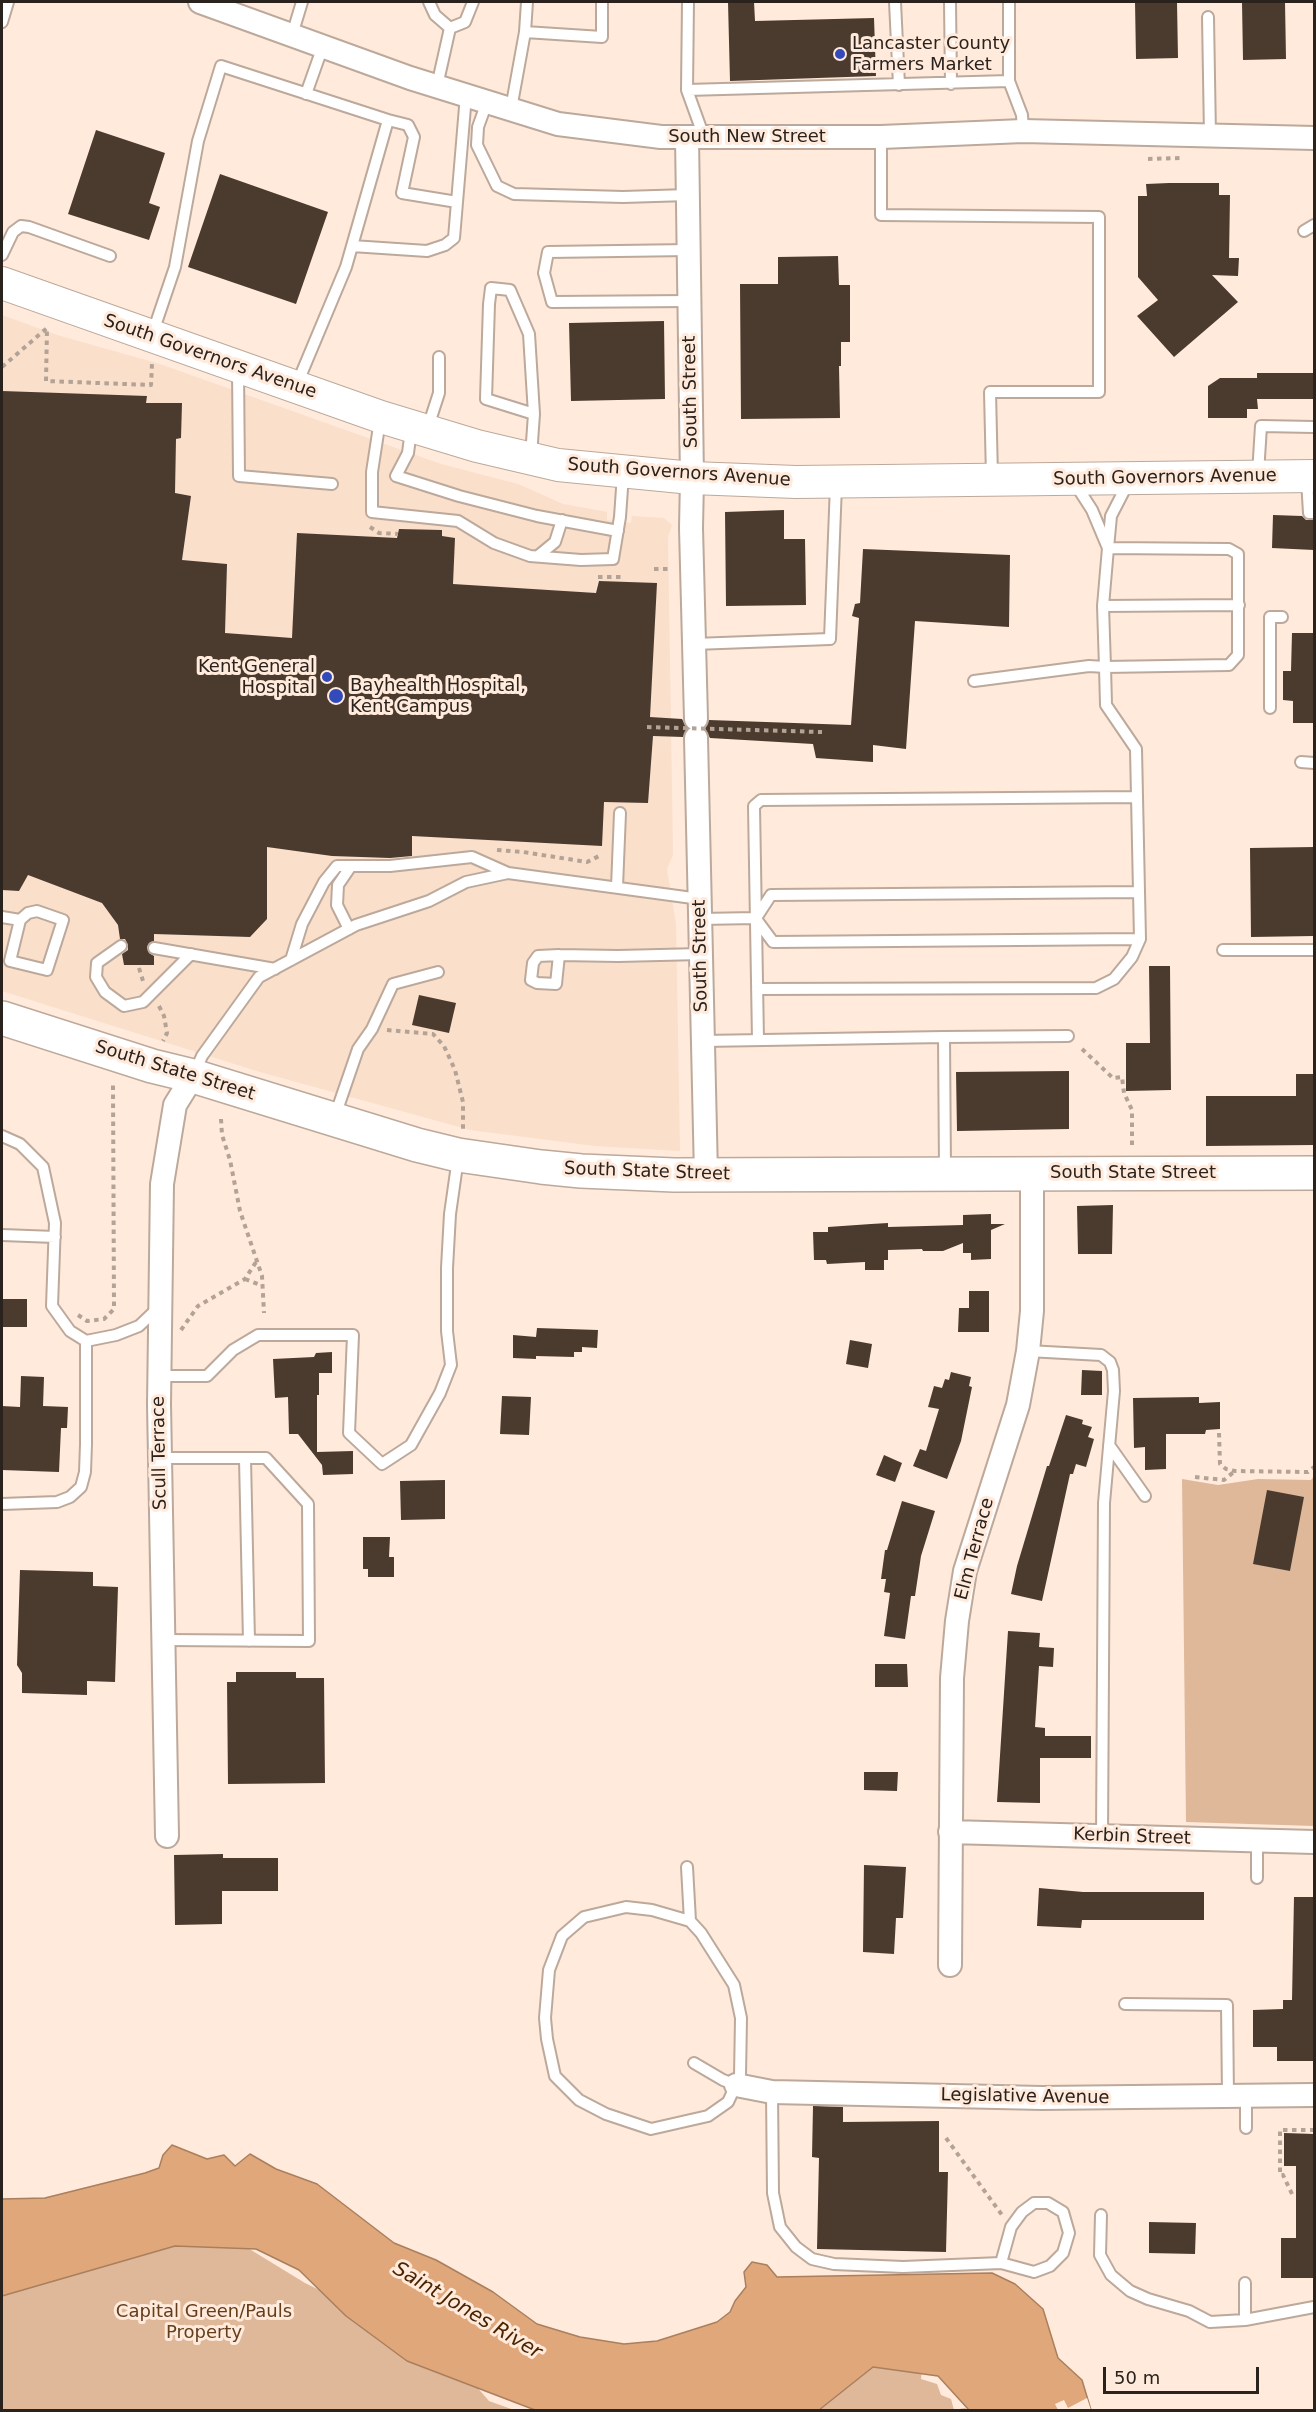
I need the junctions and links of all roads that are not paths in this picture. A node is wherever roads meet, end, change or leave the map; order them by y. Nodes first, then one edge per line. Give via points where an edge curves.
1 (8, 2) edge
2 (200, 2) edge
3 (302, 2) edge
4 (429, 2) edge
5 (473, 2) edge
6 (526, 2) edge
7 (602, 2) edge
8 (688, 2) edge
9 (895, 2) edge
10 (950, 2) edge
11 (1009, 2) edge
12 (1208, 17) dead end
13 (2, 22) edge
14 (450, 28) junction
15 (525, 32) junction
16 (292, 35) junction
17 (323, 46) junction
18 (1009, 81) junction
19 (951, 84) junction
20 (899, 85) junction
21 (437, 86) junction
22 (687, 90) junction
23 (306, 93) junction
24 (477, 99) junction
25 (511, 109) junction
26 (388, 120) junction
27 (1023, 132) junction
28 (1210, 136) junction
29 (695, 137) junction
30 (881, 137) junction
31 (1314, 138) edge
32 (688, 195) junction
33 (457, 202) junction
34 (1314, 225) edge
35 (1304, 231) dead end
36 (352, 246) junction
37 (689, 250) junction
38 (2, 255) edge
39 (110, 256) dead end
40 (2, 283) edge
41 (690, 301) junction
42 (152, 346) junction
43 (439, 357) dead end
44 (238, 366) junction
45 (296, 387) junction
46 (534, 414) junction
47 (381, 417) junction
48 (1314, 427) edge
49 (420, 428) junction
50 (530, 459) junction
51 (623, 471) junction
52 (1310, 476) edge
53 (1258, 477) junction
54 (692, 478) junction
55 (1130, 479) junction
56 (993, 480) junction
57 (1072, 480) junction
58 (836, 482) junction
59 (332, 484) dead end
60 (1314, 513) edge
61 (562, 520) junction
62 (618, 531) junction
63 (1108, 548) junction
64 (538, 556) junction
65 (1239, 605) junction
66 (1103, 606) junction
67 (1282, 617) dead end
68 (694, 644) junction
69 (1105, 667) junction
70 (974, 681) dead end
71 (1270, 708) dead end
72 (1301, 762) dead end
73 (1314, 763) edge
74 (1137, 797) junction
75 (621, 813) dead end
76 (351, 866) junction
77 (508, 873) junction
78 (617, 888) junction
79 (1139, 892) junction
80 (700, 909) junction
81 (2, 917) edge
82 (756, 918) junction
83 (20, 920) junction
84 (349, 929) junction
85 (1140, 939) junction
86 (121, 946) dead end
87 (154, 948) dead end
88 (1223, 950) dead end
89 (1314, 950) edge
90 (190, 954) junction
91 (701, 954) junction
92 (559, 955) dead end
93 (291, 960) junction
94 (275, 969) junction
95 (438, 972) dead end
96 (757, 989) junction
97 (2, 1018) edge
98 (1068, 1036) dead end
99 (944, 1037) junction
100 (758, 1040) junction
101 (703, 1041) junction
102 (193, 1076) junction
103 (334, 1120) junction
104 (2, 1136) edge
105 (461, 1142) junction
106 (1032, 1173) junction
107 (1314, 1173) edge
108 (945, 1174) junction
109 (706, 1175) junction
110 (2, 1235) edge
111 (55, 1237) junction
112 (160, 1306) junction
113 (86, 1341) junction
114 (1028, 1351) junction
115 (159, 1376) junction
116 (1109, 1445) junction
117 (160, 1458) junction
118 (245, 1459) junction
119 (1145, 1496) dead end
120 (2, 1504) edge
121 (164, 1640) junction
122 (249, 1641) junction
123 (950, 1832) junction
124 (167, 1836) dead end
125 (1102, 1836) junction
126 (1257, 1840) junction
127 (1314, 1842) edge
128 (687, 1867) dead end
129 (1257, 1878) dead end
130 (690, 1921) junction
131 (950, 1965) dead end
132 (1125, 2004) dead end
133 (694, 2063) dead end
134 (736, 2085) junction
135 (772, 2092) junction
136 (1314, 2095) edge
137 (1237, 2097) junction
138 (1246, 2128) dead end
139 (1101, 2216) dead end
140 (1001, 2263) junction
141 (1245, 2283) dead end
142 (1314, 2307) edge
143 (1245, 2320) junction

1 - 13 lane
2 - 16 street, South New Street
3 - 16 lane
4 - 14 lane via 435,15
5 - 14 lane via 465,22
6 - 15 lane
7 - 15 lane via 602,37
8 - 22 lane
9 - 20 lane
10 - 19 lane
11 - 18 lane
12 - 28 lane
14 - 21 lane
15 - 25 lane
16 - 17 street, South New Street
17 - 21 street, South New Street
17 - 23 lane
18 - 19 lane
18 - 27 lane via 1022,115
19 - 20 lane
20 - 22 lane
21 - 24 street, South New Street
22 - 29 lane
23 - 26 lane
23 - 42 lane via 221,66 198,141 175,267
24 - 25 street, South New Street
24 - 32 lane via 477,145 498,186 514,194
24 - 33 lane
25 - 29 street, South New Street via 558,124 661,137
26 - 33 lane via 408,125 414,137 402,193
26 - 36 lane
27 - 28 street, South New Street
27 - 30 street, South New Street
28 - 31 street, South New Street
29 - 30 street, South New Street
29 - 32 street, South Street
30 - 56 lane via 881,215 1100,217 1099,392 990,392
32 - 37 street, South Street
33 - 36 lane via 454,238 445,245 427,251
34 - 35 lane
36 - 45 lane
37 - 41 street, South Street
37 - 41 lane via 548,252 544,273 552,302
38 - 39 lane via 12,232 21,226
40 - 42 main road, South Governors Avenue
41 - 54 street, South Street
42 - 44 main road, South Governors Avenue
43 - 49 lane via 439,393
44 - 45 main road, South Governors Avenue
44 - 59 lane via 239,476
45 - 47 main road, South Governors Avenue
46 - 46 lane via 529,334 510,290 491,288 486,399
46 - 50 lane
47 - 49 main road, South Governors Avenue
47 - 64 lane via 372,472 372,512 458,521 494,543
48 - 53 lane via 1262,426
49 - 50 main road, South Governors Avenue
49 - 61 lane via 396,476 459,496
50 - 51 main road, South Governors Avenue
51 - 54 main road, South Governors Avenue
51 - 62 lane
52 - 53 main road, South Governors Avenue
52 - 60 lane via 1309,513
53 - 55 main road, South Governors Avenue
54 - 58 main road, South Governors Avenue
54 - 68 street, South Street
55 - 57 main road, South Governors Avenue
55 - 63 lane via 1111,516
56 - 57 main road, South Governors Avenue
56 - 58 main road, South Governors Avenue
57 - 63 lane via 1092,510
58 - 68 lane via 830,639
61 - 62 lane
61 - 64 lane via 555,542
62 - 64 lane via 613,559
63 - 65 lane via 1229,549 1238,554
63 - 66 lane
65 - 66 lane
65 - 69 lane via 1238,655 1229,665
66 - 69 lane
67 - 71 lane via 1270,617
68 - 80 street, South Street
69 - 70 lane
69 - 74 lane via 1106,705 1136,749
72 - 73 lane
74 - 79 lane
74 - 82 lane via 761,800 754,806
75 - 78 lane
76 - 77 lane via 472,858
76 - 84 lane via 338,885 337,905
76 - 93 lane via 337,866 324,882 302,924
77 - 78 lane
77 - 84 lane via 466,882 429,901
78 - 80 lane
79 - 82 lane via 771,895
79 - 85 lane
80 - 82 lane
80 - 91 street, South Street
81 - 83 lane
82 - 85 lane via 773,942
82 - 96 lane
83 - 83 lane via 10,961 48,970 63,920 37,911
84 - 93 lane
85 - 96 lane via 1132,957 1114,979 1096,988
86 - 90 lane via 97,963 96,978 105,992 124,1006 142,1002
87 - 90 lane
88 - 89 lane
90 - 94 lane
91 - 92 lane
91 - 101 street, South Street
93 - 94 lane
94 - 102 lane via 259,977 202,1056
95 - 103 lane via 393,984 372,1029 358,1048
96 - 100 lane
97 - 102 main road, South State Street
98 - 99 lane
99 - 100 lane
99 - 108 lane
100 - 101 lane
101 - 109 street, South Street
102 - 103 main road, South State Street
102 - 112 street, Scull Terrace via 176,1105 162,1184
103 - 105 main road, South State Street via 417,1145
104 - 111 lane via 20,1144 44,1167 56,1223
105 - 109 main road, South State Street via 581,1171
105 - 115 lane via 447,1268 451,1365 411,1445 381,1464 349,1433 352,1335 258,1335 233,1350 207,1376
106 - 107 main road, South State Street
106 - 108 main road, South State Street
106 - 114 street, Elm Terrace via 1032,1311
108 - 109 main road, South State Street
110 - 111 lane
111 - 113 lane via 52,1306 70,1331
112 - 113 lane via 139,1326
112 - 115 street, Scull Terrace
113 - 120 lane via 86,1444 81,1487 57,1502
114 - 116 lane via 1101,1355 1110,1362 1114,1391
114 - 123 street, Elm Terrace via 1018,1405 965,1572 957,1621 952,1678
115 - 117 street, Scull Terrace
116 - 119 lane
116 - 125 lane via 1104,1503
117 - 118 lane
117 - 121 street, Scull Terrace
118 - 122 lane
118 - 122 lane via 266,1458 308,1504 309,1641
121 - 122 lane
121 - 124 street, Scull Terrace
123 - 125 street, Kerbin Street
123 - 131 street, Elm Terrace
125 - 126 street, Kerbin Street
126 - 127 street, Kerbin Street
126 - 129 lane
128 - 130 lane
130 - 134 lane via 734,1985 742,2051
130 - 134 lane via 626,1907 584,1917 562,1936 549,1970 545,2018 555,2076 579,2100 651,2129 708,2116 728,2102
132 - 137 lane via 1227,2006
133 - 134 lane
134 - 135 street, Legislative Avenue
135 - 137 street, Legislative Avenue via 1042,2098
135 - 140 lane via 773,2193 780,2227 812,2259 834,2264 903,2267
136 - 137 street, Legislative Avenue
137 - 138 lane
139 - 143 lane via 1100,2255 1110,2275 1130,2291 1210,2322
140 - 140 lane via 1034,2272 1050,2266 1063,2253 1070,2233 1063,2212 1048,2203 1034,2203 1022,2212 1011,2227
141 - 143 lane
142 - 143 lane

